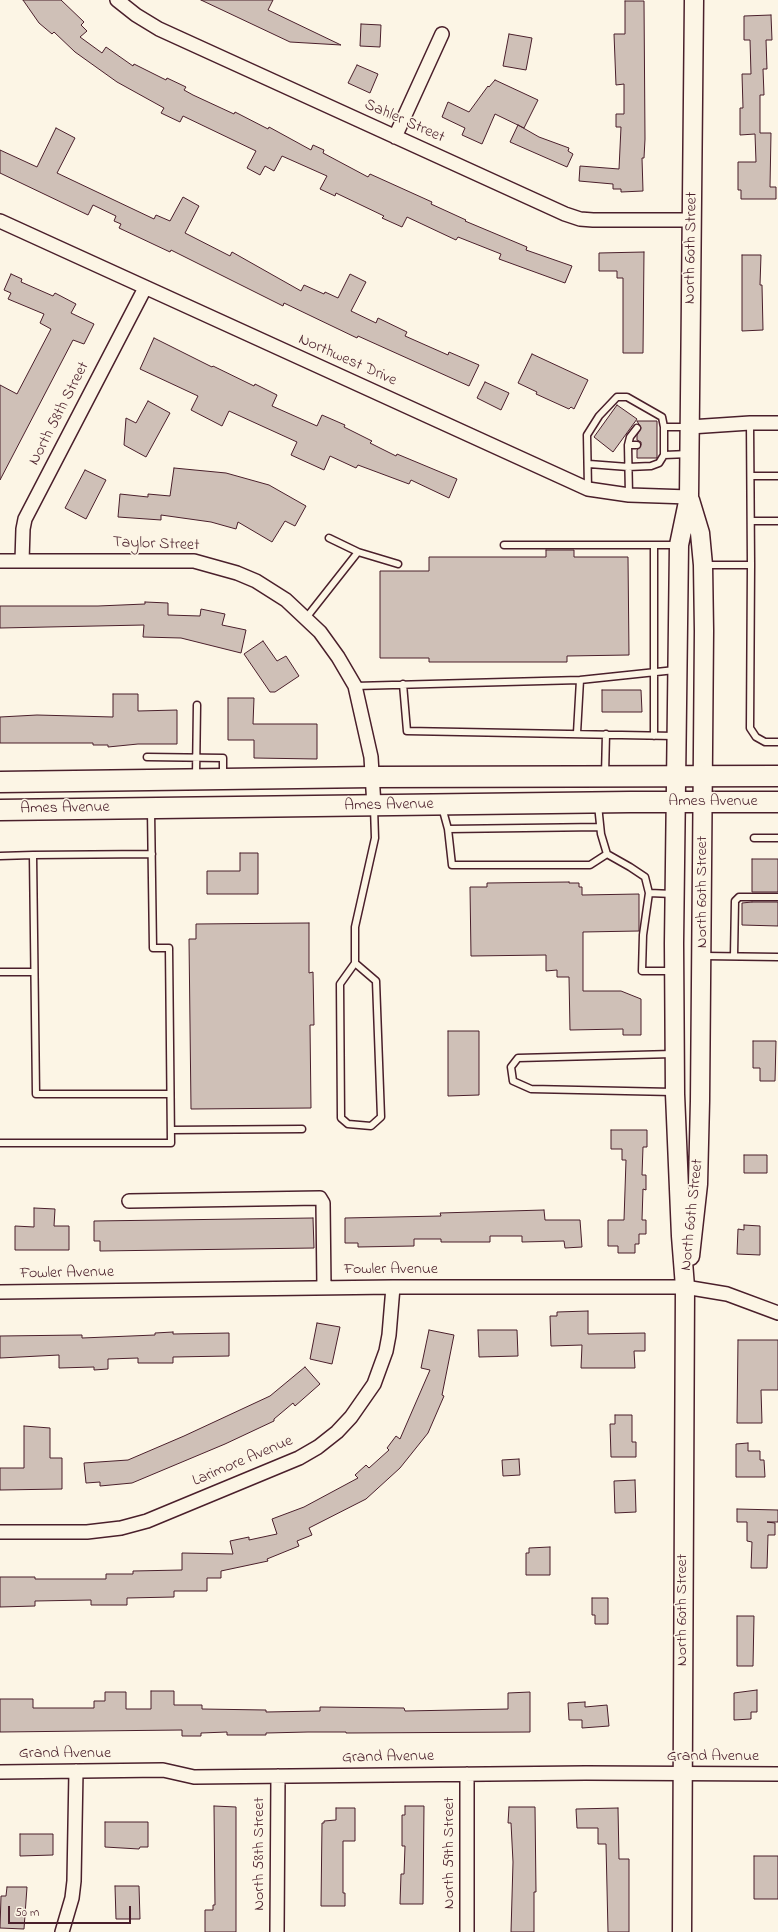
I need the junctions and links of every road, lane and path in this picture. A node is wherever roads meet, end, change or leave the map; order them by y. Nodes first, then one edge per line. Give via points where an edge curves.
1 (117, 0) edge
2 (694, 0) edge
3 (442, 34) dead end
4 (395, 137) junction
5 (692, 220) junction
6 (0, 221) edge
7 (145, 288) junction
8 (750, 423) junction
9 (778, 423) edge
10 (664, 427) junction
11 (690, 427) junction
12 (637, 428) dead end
13 (628, 445) junction
14 (637, 445) dead end
15 (657, 445) dead end
16 (664, 445) junction
17 (690, 454) junction
18 (664, 455) junction
19 (589, 464) junction
20 (628, 467) junction
21 (751, 476) junction
22 (778, 476) edge
23 (588, 490) junction
24 (629, 496) junction
25 (689, 497) junction
26 (751, 521) junction
27 (778, 521) edge
28 (329, 538) dead end
29 (504, 545) dead end
30 (654, 545) junction
31 (679, 545) junction
32 (358, 552) junction
33 (0, 561) edge
34 (22, 561) junction
35 (398, 564) dead end
36 (703, 564) junction
37 (751, 565) junction
38 (306, 618) junction
39 (676, 670) junction
40 (655, 672) junction
41 (580, 680) junction
42 (403, 684) junction
43 (354, 686) junction
44 (197, 705) dead end
45 (577, 733) junction
46 (606, 734) junction
47 (654, 736) junction
48 (676, 736) junction
49 (778, 742) edge
50 (147, 757) dead end
51 (196, 757) junction
52 (605, 776) junction
53 (676, 776) junction
54 (702, 776) junction
55 (778, 776) edge
56 (372, 777) junction
57 (223, 779) junction
58 (196, 780) junction
59 (0, 782) edge
60 (598, 802) junction
61 (676, 802) junction
62 (703, 802) junction
63 (778, 802) edge
64 (442, 805) junction
65 (374, 806) junction
66 (151, 808) junction
67 (0, 810) edge
68 (600, 827) junction
69 (448, 829) junction
70 (754, 838) dead end
71 (778, 838) edge
72 (152, 854) junction
73 (607, 854) junction
74 (32, 855) junction
75 (0, 856) edge
76 (649, 893) junction
77 (674, 894) junction
78 (778, 897) edge
79 (702, 956) junction
80 (734, 956) junction
81 (778, 957) edge
82 (355, 963) junction
83 (674, 971) junction
84 (0, 972) edge
85 (34, 972) junction
86 (675, 1054) junction
87 (675, 1092) junction
88 (170, 1094) junction
89 (302, 1129) dead end
90 (171, 1130) junction
91 (0, 1143) edge
92 (129, 1201) dead end
93 (393, 1287) junction
94 (685, 1287) junction
95 (324, 1288) junction
96 (0, 1292) edge
97 (778, 1313) edge
98 (0, 1532) edge
99 (76, 1771) junction
100 (0, 1772) edge
101 (467, 1774) junction
102 (683, 1774) junction
103 (778, 1774) edge
104 (278, 1776) junction
105 (62, 1932) edge
106 (277, 1932) edge
107 (466, 1932) edge
108 (682, 1932) edge

1 - 4 street, Sahler Street via 159,29
2 - 5 main road, North 60th Street
3 - 4 street
4 - 5 street, Sahler Street via 580,219
5 - 11 main road, North 60th Street
6 - 7 street, Northwest Drive
7 - 23 street, Northwest Drive
7 - 34 street, North 58th Street via 25,519
8 - 9 street
8 - 11 street
8 - 21 lane
10 - 11 lane
10 - 16 lane
10 - 19 lane via 662,417 657,413 627,397 617,397 599,416 587,436
11 - 17 main road, North 60th Street
12 - 13 lane
13 - 14 lane
13 - 20 lane
15 - 16 lane
16 - 18 lane
17 - 18 lane
17 - 25 main road, North 60th Street
18 - 20 lane via 659,463 651,466
19 - 20 lane
19 - 23 lane
20 - 24 lane
21 - 22 lane
21 - 26 lane
23 - 24 street, Northwest Drive
24 - 25 street, Northwest Drive
25 - 31 main road, North 60th Street
25 - 36 main road, North 60th Street via 700,533
26 - 27 lane
26 - 37 lane
28 - 32 lane
29 - 30 lane
30 - 31 lane
30 - 40 lane
31 - 39 main road, North 60th Street
32 - 35 lane
32 - 38 lane
33 - 34 street, Taylor Street
34 - 38 street, Taylor Street via 172,559 216,565 256,581 286,600
36 - 37 lane
36 - 54 main road, North 60th Street
37 - 49 lane via 750,728 756,737 764,742
38 - 43 street, Taylor Street via 338,657
39 - 40 lane
39 - 48 main road, North 60th Street
40 - 41 lane
40 - 47 lane
41 - 42 lane
41 - 45 lane
42 - 43 lane
42 - 45 lane via 407,731
43 - 56 street, Taylor Street via 366,734
44 - 51 lane
45 - 46 lane
46 - 47 lane
46 - 52 lane
47 - 48 lane
48 - 53 main road, North 60th Street
50 - 51 lane
51 - 57 lane via 223,758
51 - 58 lane
52 - 53 main road, Ames Avenue
52 - 56 main road, Ames Avenue
53 - 54 main road, Ames Avenue
53 - 61 main road, North 60th Street
54 - 55 main road, Ames Avenue
54 - 62 main road, North 60th Street
56 - 57 main road, Ames Avenue
56 - 65 street, Taylor Street
57 - 58 main road, Ames Avenue
58 - 59 main road, Ames Avenue
60 - 61 main road, Ames Avenue
60 - 64 main road, Ames Avenue
60 - 68 lane
61 - 62 main road, Ames Avenue
61 - 77 main road, North 60th Street
62 - 63 main road, Ames Avenue
62 - 79 main road, North 60th Street
64 - 65 main road, Ames Avenue
64 - 69 lane
65 - 66 main road, Ames Avenue
65 - 82 lane via 375,838 355,927
66 - 67 main road, Ames Avenue
66 - 72 lane
68 - 69 lane
68 - 73 lane
69 - 73 lane via 452,865 590,865
70 - 71 lane
72 - 74 lane
72 - 88 lane via 153,948 169,948
73 - 76 lane via 645,877
74 - 75 lane
74 - 85 lane
76 - 77 lane
76 - 83 lane via 643,935 642,971
77 - 83 main road, North 60th Street
78 - 80 lane via 739,897 735,902
79 - 80 lane
79 - 94 main road, North 60th Street via 698,1184 695,1226
80 - 81 lane
82 - 82 lane via 340,984 341,1118 348,1124 371,1126 381,1117 376,981
83 - 86 main road, North 60th Street
84 - 85 lane
85 - 88 lane via 36,1094
86 - 87 main road, North 60th Street
86 - 87 lane via 518,1058 511,1067 513,1081 531,1089
87 - 94 main road, North 60th Street
88 - 90 lane
89 - 90 lane
90 - 91 lane via 171,1143
92 - 95 street via 320,1198 323,1203
93 - 94 street, Fowler Avenue
93 - 95 street, Fowler Avenue
93 - 98 street, Larimore Avenue via 387,1346 374,1384 351,1417 318,1447 299,1458 147,1521 121,1528 88,1532
94 - 97 street, Fowler Avenue via 727,1294
94 - 102 main road, North 60th Street
95 - 96 street, Fowler Avenue
99 - 100 street, Grand Avenue
99 - 104 street, Grand Avenue via 163,1770 194,1777
99 - 105 street via 74,1881
101 - 102 street, Grand Avenue
101 - 104 street, Grand Avenue
101 - 107 street, North 59th Street
102 - 103 street, Grand Avenue
102 - 108 main road, North 60th Street
104 - 106 street, North 58th Street

